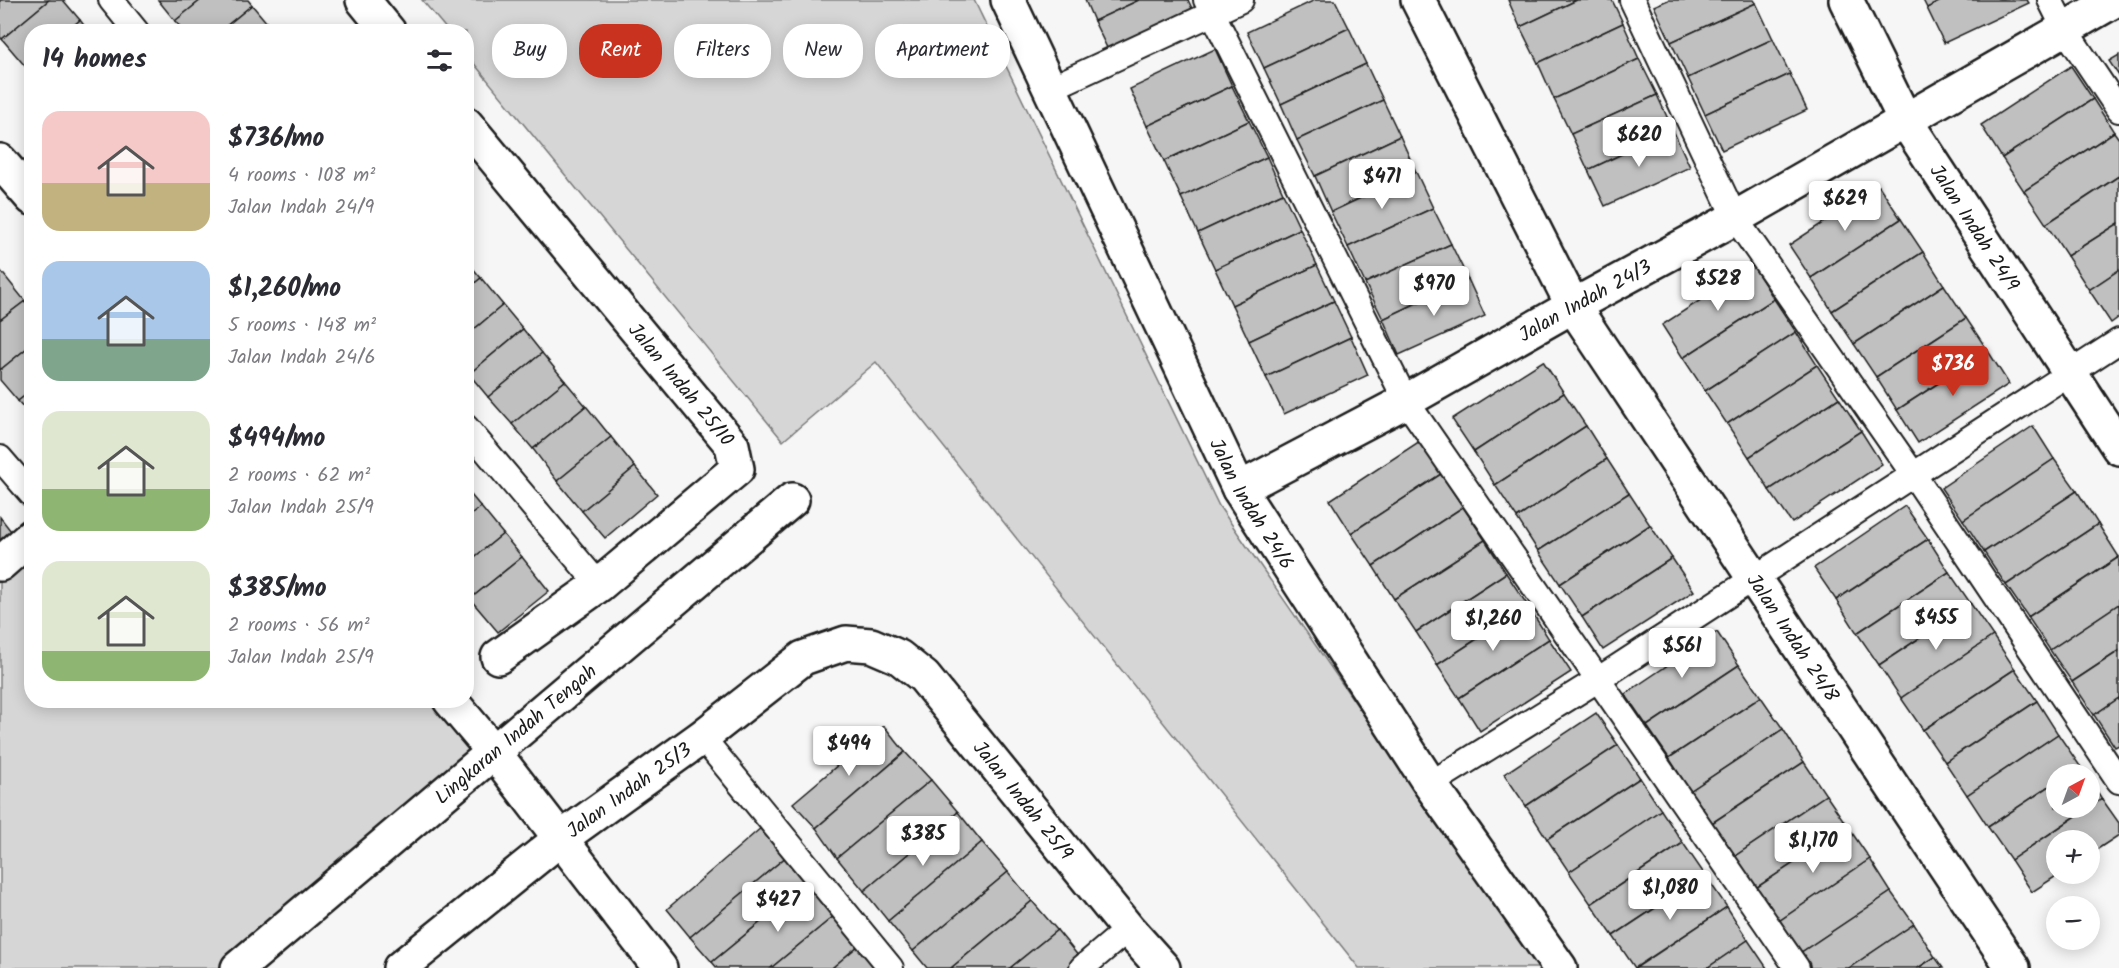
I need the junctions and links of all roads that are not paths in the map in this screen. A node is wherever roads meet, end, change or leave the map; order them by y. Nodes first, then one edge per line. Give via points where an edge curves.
1 (111, 0) edge
2 (363, 0) edge
3 (1008, 0) edge
4 (1240, 0) edge
5 (1418, 0) edge
6 (1632, 0) edge
7 (1846, 0) edge
8 (2115, 0) edge
9 (1209, 7) edge
10 (2057, 14) edge
11 (130, 24) edge
12 (382, 24) edge
13 (1049, 88) junction
14 (2119, 110) edge
15 (1905, 120) junction
16 (474, 143) edge
17 (0, 161) edge
18 (24, 189) edge
19 (1735, 218) junction
20 (1573, 306) junction
21 (2119, 341) edge
22 (2070, 374) junction
23 (1406, 401) junction
24 (474, 437) edge
25 (2119, 448) edge
26 (0, 458) edge
27 (1913, 474) junction
28 (24, 486) edge
29 (1239, 489) junction
30 (792, 500) dead end
31 (24, 543) edge
32 (0, 564) edge
33 (1754, 577) junction
34 (599, 585) junction
35 (872, 645) joint
36 (498, 657) dead end
37 (1599, 679) junction
38 (457, 708) edge
39 (702, 737) junction
40 (493, 751) junction
41 (2119, 781) edge
42 (1430, 784) junction
43 (560, 839) junction
44 (1128, 928) junction
45 (238, 968) edge
46 (400, 968) edge
47 (660, 968) edge
48 (891, 968) edge
49 (1082, 968) edge
50 (1163, 968) edge
51 (1560, 968) edge
52 (1797, 968) edge
53 (2013, 968) edge

1 - 11 lane
2 - 12 street
3 - 13 street, Jalan Indah 24/6
4 - 9 lane
5 - 20 street, Jalan Indah 24/8
6 - 19 lane
7 - 15 street, Jalan Indah 24/9
8 - 10 street, Jalan Indah 24/3
9 - 13 lane
9 - 23 lane
10 - 14 lane
10 - 15 street, Jalan Indah 24/3
13 - 29 street, Jalan Indah 24/6
15 - 19 street, Jalan Indah 24/3
15 - 22 street, Jalan Indah 24/9
16 - 34 street, Jalan Indah 25/10 via 732,445 736,469
17 - 18 street
19 - 20 street, Jalan Indah 24/3
19 - 27 lane
20 - 23 street, Jalan Indah 24/3
20 - 33 street, Jalan Indah 24/8
21 - 22 lane
22 - 25 street, Jalan Indah 24/9
22 - 27 lane
23 - 29 street, Jalan Indah 24/3
23 - 37 lane
24 - 34 lane
26 - 28 lane
27 - 33 lane
27 - 41 lane
29 - 42 street, Jalan Indah 24/6
30 - 40 street, Lingkaran Indah Tengah
31 - 32 street
33 - 37 lane
33 - 53 street, Jalan Indah 24/8
34 - 36 street, Jalan Indah 25/10
35 - 39 street, Jalan Indah 25/3 via 846,643 803,658
35 - 44 street, Jalan Indah 25/9 via 899,657 924,677
37 - 42 lane
37 - 52 lane
38 - 40 street
39 - 43 street, Jalan Indah 25/3
39 - 48 lane
40 - 43 street
40 - 45 street, Lingkaran Indah Tengah
42 - 51 street, Jalan Indah 24/6
43 - 46 street, Jalan Indah 25/3
43 - 47 street
44 - 49 lane
44 - 50 street, Jalan Indah 25/9

